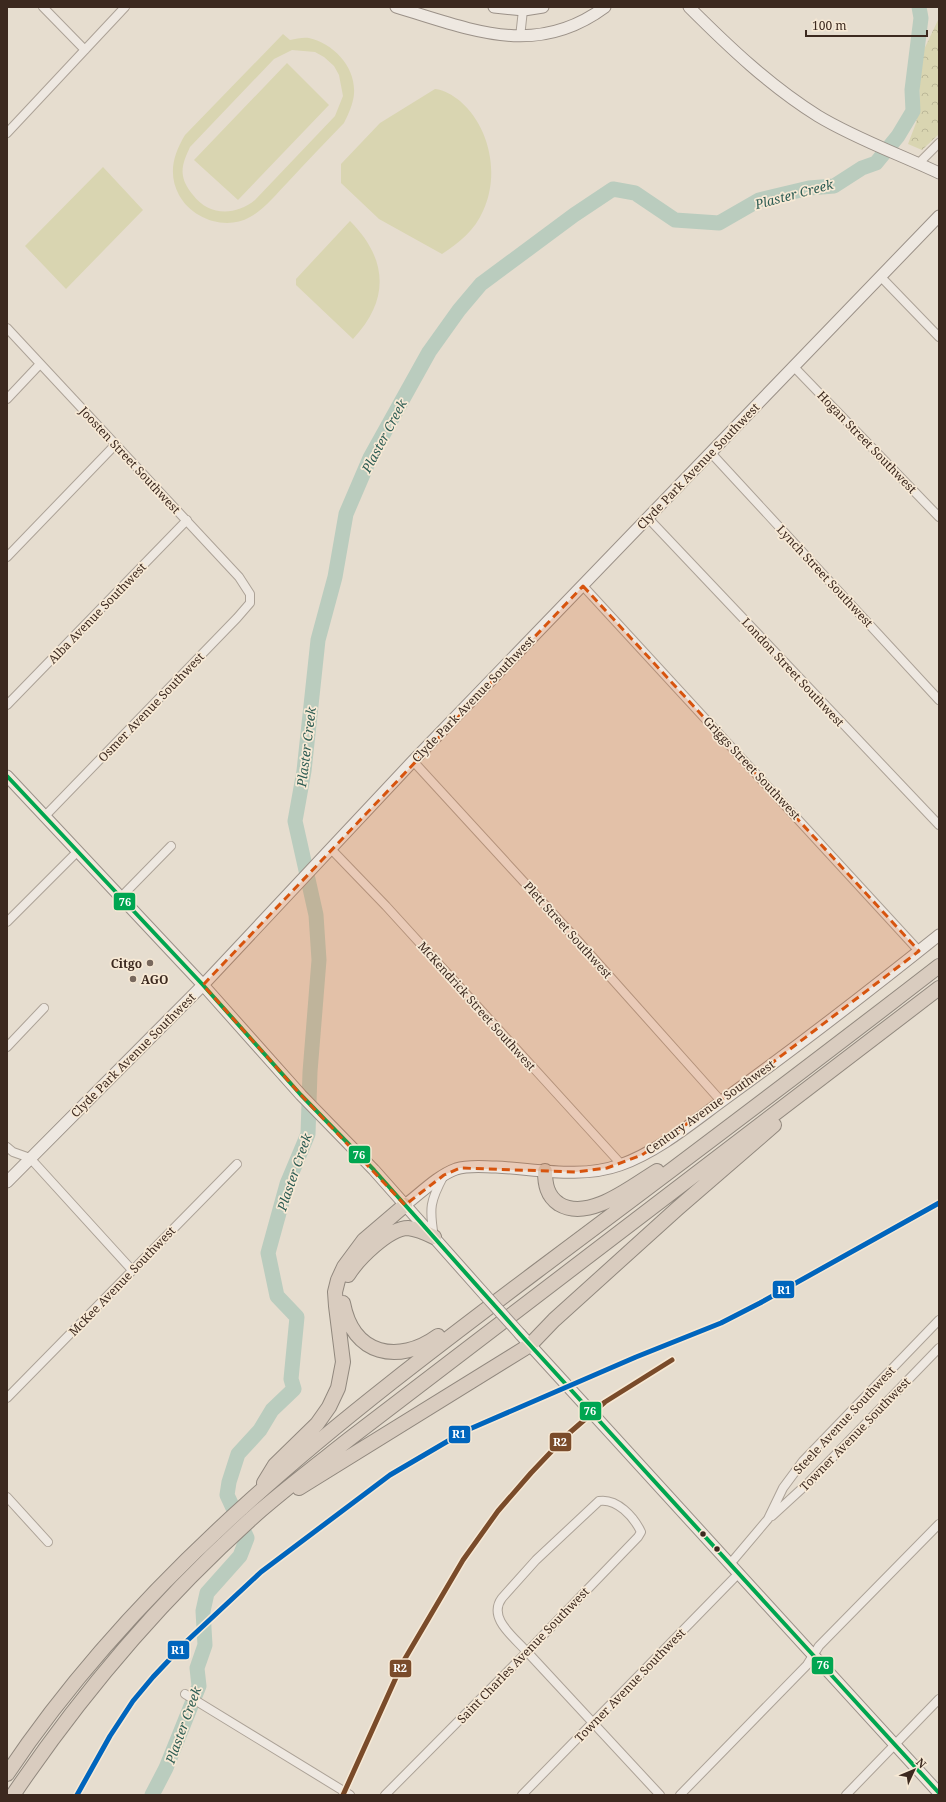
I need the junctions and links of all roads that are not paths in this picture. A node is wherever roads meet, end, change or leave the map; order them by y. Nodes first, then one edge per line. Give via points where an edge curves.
1 (43, 7) edge
2 (125, 7) edge
3 (396, 7) edge
4 (494, 7) edge
5 (543, 7) edge
6 (605, 7) edge
7 (689, 7) edge
8 (523, 10) junction
9 (520, 37) junction
10 (85, 50) junction
11 (7, 133) edge
12 (939, 143) edge
13 (919, 164) junction
14 (939, 173) edge
15 (939, 216) edge
16 (881, 277) junction
17 (7, 328) edge
18 (939, 337) edge
19 (40, 364) junction
20 (794, 367) junction
21 (7, 399) edge
22 (115, 445) junction
23 (711, 453) junction
24 (939, 517) edge
25 (648, 518) junction
26 (187, 520) junction
27 (7, 557) edge
28 (583, 586) junction
29 (250, 594) joint
30 (939, 700) edge
31 (7, 705) edge
32 (413, 761) junction
33 (7, 776) edge
34 (45, 816) junction
35 (939, 826) edge
36 (171, 846) dead end
37 (77, 852) junction
38 (327, 853) junction
39 (121, 897) junction
40 (7, 922) edge
41 (939, 935) edge
42 (919, 951) junction
43 (939, 966) edge
44 (203, 985) junction
45 (939, 988) edge
46 (44, 1008) dead end
47 (7, 1047) edge
48 (837, 1066) junction
49 (721, 1101) junction
50 (720, 1133) junction
51 (7, 1147) edge
52 (30, 1158) junction
53 (237, 1164) dead end
54 (621, 1164) junction
55 (546, 1172) junction
56 (444, 1175) junction
57 (7, 1182) edge
58 (405, 1205) junction
59 (434, 1237) junction
60 (132, 1270) junction
61 (939, 1320) edge
62 (462, 1327) junction
63 (530, 1345) junction
64 (939, 1348) edge
65 (7, 1398) edge
66 (260, 1491) junction
67 (7, 1497) edge
68 (262, 1509) junction
69 (768, 1519) junction
70 (939, 1524) edge
71 (48, 1542) dead end
72 (730, 1564) junction
73 (738, 1574) junction
74 (527, 1652) junction
75 (813, 1657) junction
76 (185, 1694) dead end
77 (939, 1699) edge
78 (594, 1723) junction
79 (895, 1745) junction
80 (7, 1774) edge
81 (939, 1793) edge
82 (13, 1795) edge
83 (350, 1795) edge
84 (385, 1795) edge
85 (522, 1795) edge
86 (660, 1795) edge
87 (680, 1795) edge
88 (846, 1795) edge

1 - 10 street
2 - 10 street
3 - 9 main road via 482,32
4 - 8 main road
5 - 8 main road
6 - 9 main road via 564,29
7 - 13 main road via 739,57 820,117
8 - 9 street
10 - 11 street
12 - 13 street
13 - 14 main road
15 - 16 main road, Clyde Park Avenue Southwest
16 - 18 street
16 - 20 main road, Clyde Park Avenue Southwest
17 - 19 street, Joosten Street Southwest
19 - 21 street
19 - 22 street, Joosten Street Southwest
20 - 23 main road, Clyde Park Avenue Southwest
20 - 24 street, Hogan Street Southwest
22 - 26 street, Joosten Street Southwest
22 - 27 street
23 - 25 main road, Clyde Park Avenue Southwest
23 - 30 street, Lynch Street Southwest
25 - 28 main road, Clyde Park Avenue Southwest
25 - 35 street, London Street Southwest
26 - 29 street, Joosten Street Southwest via 239,577
26 - 31 street, Alba Avenue Southwest
28 - 32 main road, Clyde Park Avenue Southwest
28 - 42 street, Griggs Street Southwest
29 - 34 street, Osmer Avenue Southwest via 250,603 237,618
32 - 38 main road, Clyde Park Avenue Southwest
32 - 49 street, Plett Street Southwest
33 - 34 main road
34 - 37 main road
36 - 39 street
37 - 39 main road
37 - 40 street
38 - 44 main road, Clyde Park Avenue Southwest
38 - 54 street, McKendrick Street Southwest via 386,906
39 - 44 main road
41 - 42 main road, Century Avenue Southwest
42 - 49 main road, Century Avenue Southwest
43 - 50 highway
44 - 52 main road, Clyde Park Avenue Southwest
44 - 58 main road via 301,1095
45 - 48 highway
46 - 47 street
48 - 63 highway via 554,1320
48 - 68 highway via 348,1440
49 - 54 main road, Century Avenue Southwest via 661,1144
50 - 55 highway via 619,1194 591,1207 569,1208 554,1200 546,1185
50 - 62 highway
51 - 52 street
52 - 57 main road, Clyde Park Avenue Southwest
52 - 60 street
53 - 60 street, McKee Avenue Southwest
54 - 55 main road, Century Avenue Southwest via 576,1172
55 - 56 main road, Century Avenue Southwest via 467,1167 455,1169
56 - 58 main road, Century Avenue Southwest
56 - 59 street via 431,1204
58 - 59 main road
58 - 66 highway via 364,1240 344,1267 338,1280 335,1298 343,1362 338,1388 329,1408 317,1424 275,1465
59 - 62 highway via 412,1229 397,1230 371,1250 346,1280 343,1301 346,1316 352,1328 363,1340 378,1349 392,1353 413,1350 445,1332
59 - 63 main road, bridge
60 - 65 street, McKee Avenue Southwest
61 - 69 street, Steele Avenue Southwest via 803,1461 783,1488
62 - 66 highway
63 - 68 highway
63 - 72 main road
64 - 69 street, Towner Avenue Southwest via 808,1483
66 - 80 highway via 167,1578 67,1692
67 - 71 street
68 - 82 highway via 165,1603 79,1703
69 - 72 street, Steele Avenue Southwest
70 - 75 street via 819,1646
72 - 73 main road
73 - 75 main road
73 - 78 street, Towner Avenue Southwest
74 - 74 street, Saint Charles Avenue Southwest via 500,1622 496,1611 498,1604 536,1560 599,1501 616,1503 638,1525 641,1532
74 - 78 street
74 - 84 street, Saint Charles Avenue Southwest
75 - 79 main road
75 - 87 street
76 - 83 street
77 - 79 street
78 - 85 street, Towner Avenue Southwest
78 - 86 street
79 - 81 main road
79 - 88 street

